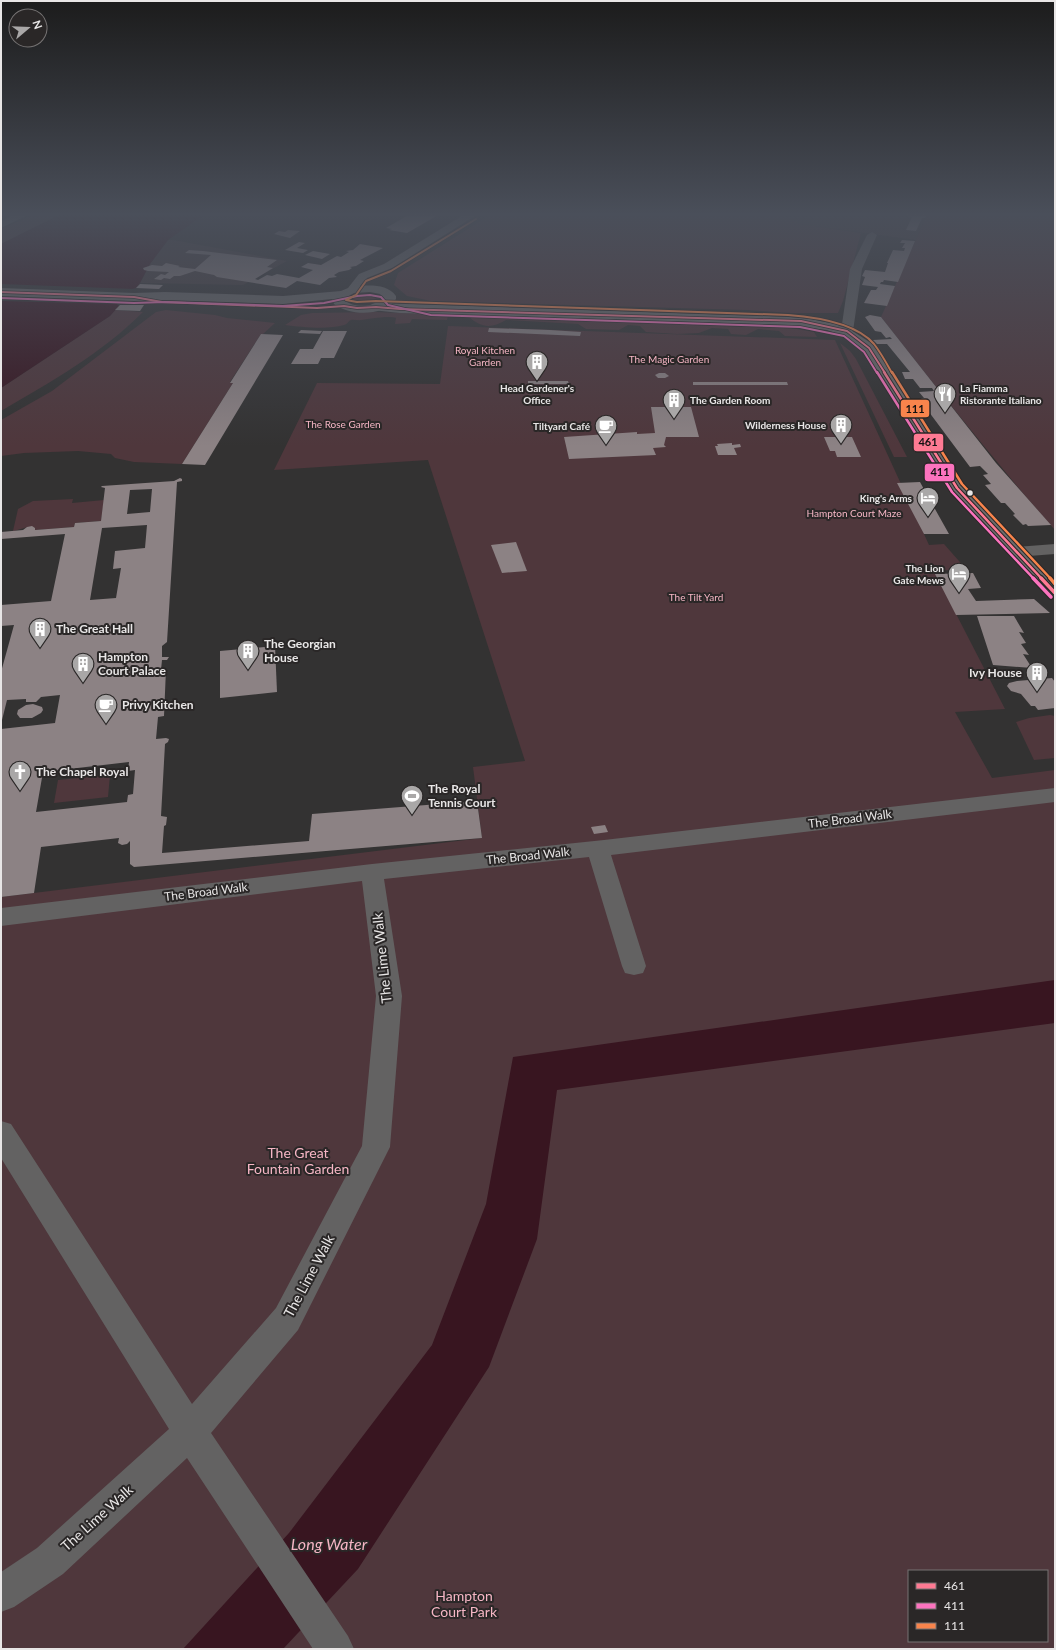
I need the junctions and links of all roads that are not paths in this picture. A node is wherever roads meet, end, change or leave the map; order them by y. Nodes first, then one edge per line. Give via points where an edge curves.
1 (350, 291) edge
2 (361, 291) edge
3 (373, 291) edge
4 (384, 291) edge
5 (853, 291) edge
6 (1, 292) edge
7 (386, 295) junction
8 (346, 297) junction
9 (376, 307) junction
10 (431, 309) junction
11 (847, 331) junction
12 (1055, 549) edge
13 (1016, 552) junction
14 (1055, 593) edge
15 (1055, 795) edge
16 (598, 849) junction
17 (372, 872) junction
18 (1, 917) edge
19 (634, 966) dead end
20 (1, 1133) edge
21 (190, 1432) junction
22 (1, 1594) edge
23 (331, 1643) edge

1 - 8 highway
2 - 8 highway
3 - 7 highway
4 - 7 highway
5 - 11 street
6 - 8 highway via 317,308
7 - 9 highway via 384,304
7 - 10 main road
8 - 9 highway via 357,308
9 - 10 main road
10 - 11 main road via 788,320 816,323
11 - 13 main road via 869,348 957,488
12 - 13 street
13 - 14 main road
15 - 16 street, The Broad Walk
16 - 17 street, The Broad Walk
16 - 19 street
17 - 18 street, The Broad Walk
17 - 21 street, The Lime Walk via 388,996 376,1147 287,1319
20 - 21 street
21 - 22 street, The Lime Walk via 50,1561
21 - 23 street

